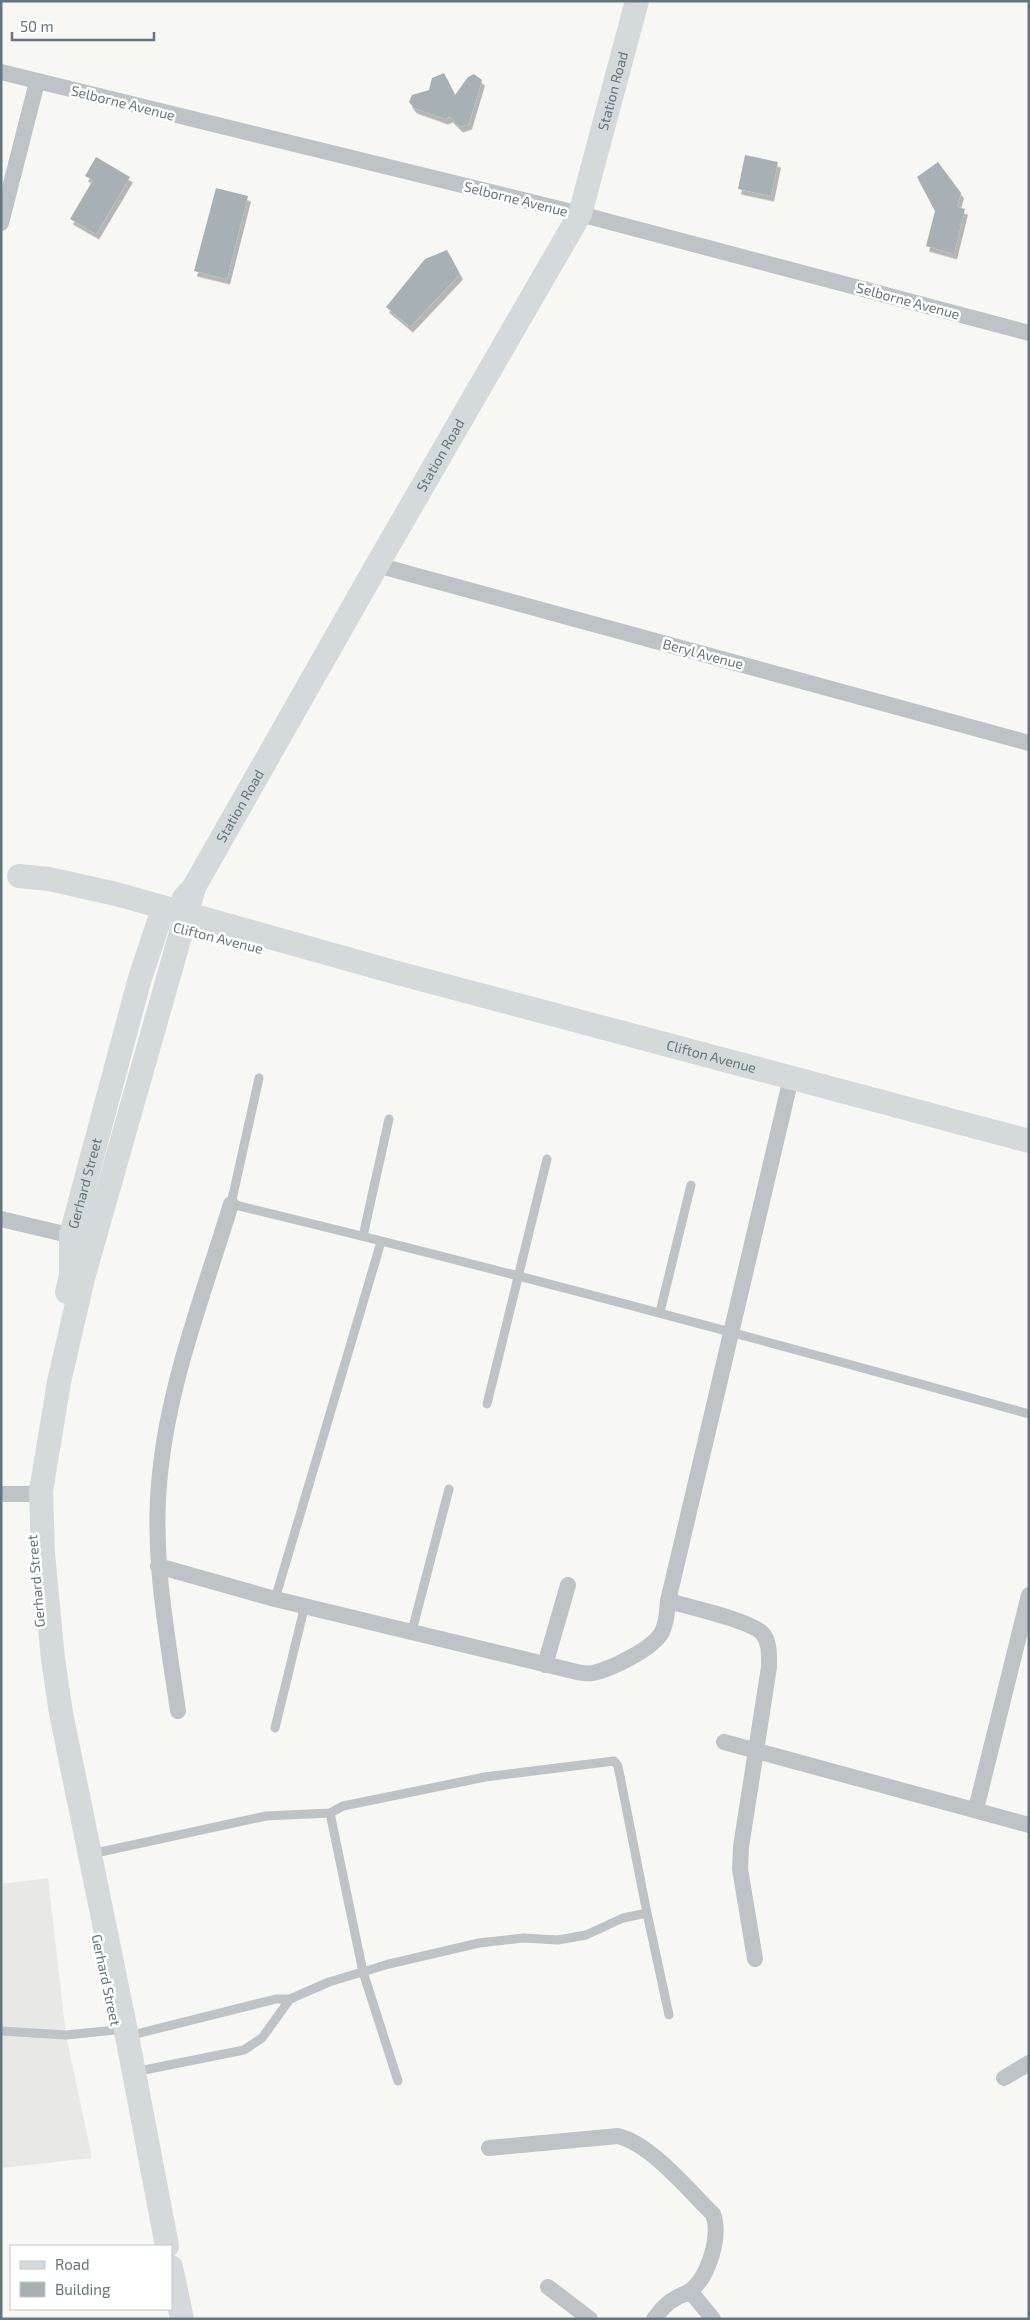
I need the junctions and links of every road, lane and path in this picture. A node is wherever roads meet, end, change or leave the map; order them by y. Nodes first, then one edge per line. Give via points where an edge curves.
1 (637, 1) edge
2 (1, 72) edge
3 (37, 82) junction
4 (580, 214) junction
5 (1, 223) edge
6 (1029, 333) edge
7 (377, 565) junction
8 (1029, 743) edge
9 (10, 873) edge
10 (175, 919) junction
11 (259, 1078) dead end
12 (791, 1078) junction
13 (389, 1119) dead end
14 (1029, 1141) edge
15 (547, 1159) dead end
16 (691, 1185) dead end
17 (231, 1204) junction
18 (1, 1218) edge
19 (363, 1236) junction
20 (82, 1238) junction
21 (381, 1242) junction
22 (519, 1277) junction
23 (660, 1312) junction
24 (732, 1331) junction
25 (487, 1404) dead end
26 (1029, 1414) edge
27 (449, 1490) dead end
28 (35, 1492) junction
29 (1, 1494) edge
30 (158, 1566) junction
31 (568, 1584) dead end
32 (1029, 1595) edge
33 (275, 1599) junction
34 (668, 1601) junction
35 (305, 1605) junction
36 (412, 1630) junction
37 (545, 1664) junction
38 (178, 1711) dead end
39 (275, 1728) dead end
40 (724, 1742) dead end
41 (757, 1751) junction
42 (976, 1809) junction
43 (330, 1813) junction
44 (1029, 1825) edge
45 (88, 1854) junction
46 (647, 1913) junction
47 (755, 1959) dead end
48 (363, 1972) junction
49 (290, 1999) junction
50 (669, 2015) dead end
51 (1, 2030) edge
52 (123, 2032) junction
53 (1029, 2063) edge
54 (134, 2072) junction
55 (1004, 2078) dead end
56 (398, 2081) dead end
57 (489, 2148) dead end
58 (159, 2245) edge
59 (167, 2245) edge
60 (172, 2272) edge
61 (548, 2288) dead end
62 (690, 2291) junction
63 (182, 2319) edge
64 (590, 2319) edge
65 (654, 2319) edge
66 (713, 2319) edge

1 - 4 street, Station Road
2 - 3 street, Selborne Avenue
3 - 4 street, Selborne Avenue
3 - 5 street
4 - 6 street, Selborne Avenue
4 - 7 street, Station Road
7 - 8 street, Beryl Avenue
7 - 10 street, Station Road
9 - 10 street, Clifton Avenue via 72,896
10 - 12 street, Clifton Avenue via 364,970 394,972
10 - 20 street, Gerhard Street via 140,978
11 - 17 lane
12 - 14 street, Clifton Avenue
12 - 24 street
13 - 19 lane
15 - 22 lane
16 - 23 lane
17 - 19 lane
17 - 30 street via 173,1393 159,1476
18 - 20 street
19 - 21 lane
20 - 28 street, Gerhard Street via 47,1381
21 - 22 lane
21 - 33 lane
22 - 23 lane
22 - 25 lane
23 - 24 lane
24 - 26 lane
24 - 34 street
27 - 36 lane
28 - 29 street
28 - 45 street, Gerhard Street via 53,1659
28 - 52 street, Gerhard Street via 40,1625 52,1721 75,1841
30 - 33 street
30 - 38 street
31 - 37 street
32 - 42 street
33 - 35 street
34 - 37 street via 666,1622 656,1641 620,1662 591,1673
34 - 41 street via 748,1624 763,1633 769,1648 769,1667
35 - 36 street
35 - 39 lane
36 - 37 street
40 - 41 street
41 - 42 street
41 - 47 street via 740,1869
42 - 44 street
43 - 45 lane via 266,1816
43 - 46 lane via 344,1806 485,1778 614,1761 618,1766
43 - 48 lane
45 - 52 street, Gerhard Street
46 - 48 lane via 623,1918 586,1935 558,1940 523,1938 479,1943
46 - 50 lane
48 - 49 lane
48 - 56 lane
49 - 52 lane via 276,1999
49 - 54 lane via 262,2038 244,2050
51 - 52 lane via 66,2035
52 - 54 street, Gerhard Street
52 - 58 street, Gerhard Street
53 - 55 street
54 - 59 street, Gerhard Street
57 - 62 street via 618,2136 644,2147 713,2214 717,2224 706,2269
60 - 63 street
61 - 64 street
62 - 65 street via 664,2306
62 - 66 street

